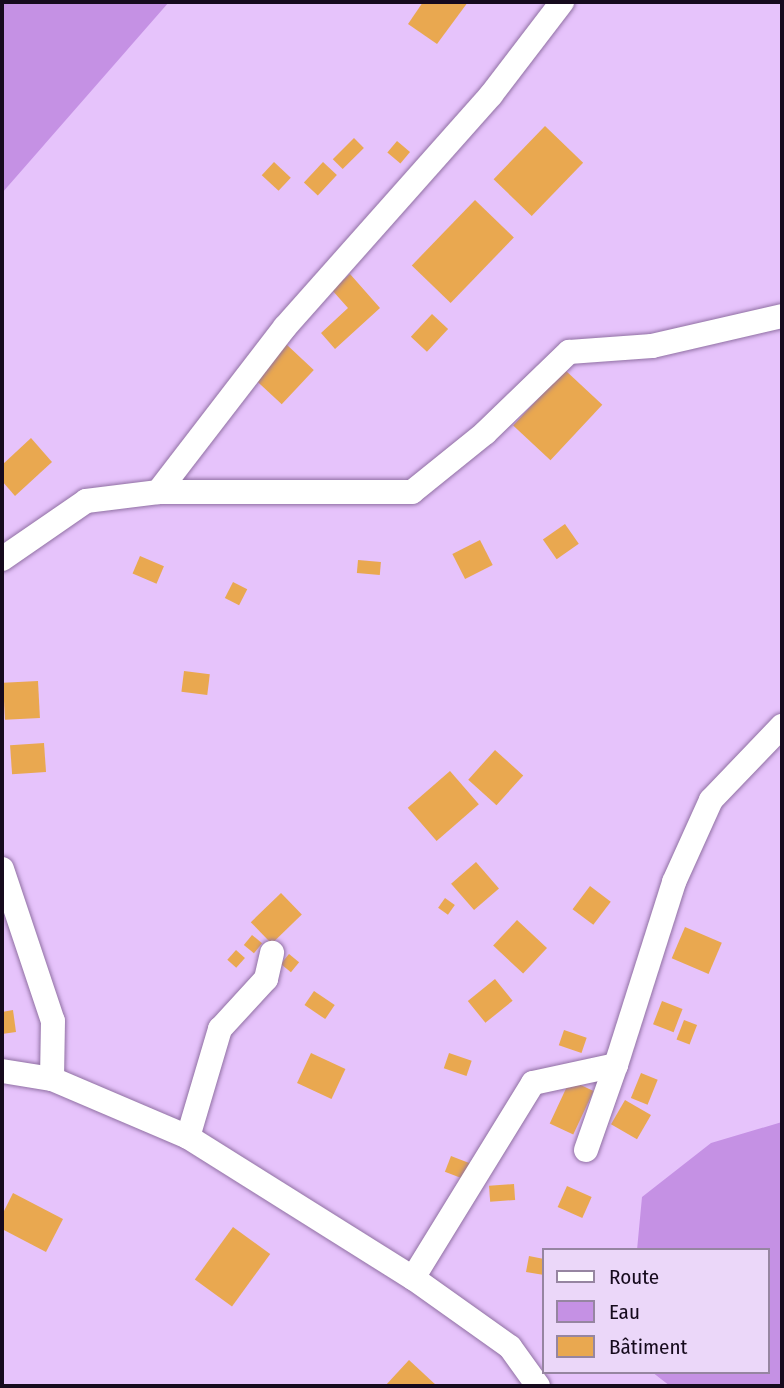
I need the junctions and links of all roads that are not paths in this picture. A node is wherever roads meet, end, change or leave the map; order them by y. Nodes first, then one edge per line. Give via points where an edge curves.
1 (562, 2) edge
2 (782, 316) edge
3 (158, 492) junction
4 (2, 559) edge
5 (782, 726) edge
6 (2, 869) edge
7 (272, 953) dead end
8 (616, 1065) junction
9 (2, 1071) edge
10 (52, 1079) junction
11 (188, 1137) junction
12 (586, 1150) dead end
13 (413, 1278) junction
14 (538, 1386) edge

1 - 3 street via 491,94 285,327
2 - 3 street via 652,346 569,352 485,433 412,492
3 - 4 street via 86,501
5 - 8 street via 711,800 674,882
6 - 10 street via 53,1021
7 - 11 street via 266,979 220,1029
8 - 12 street
8 - 13 street via 533,1083
9 - 10 street
10 - 11 street
11 - 13 street
13 - 14 street via 510,1347

